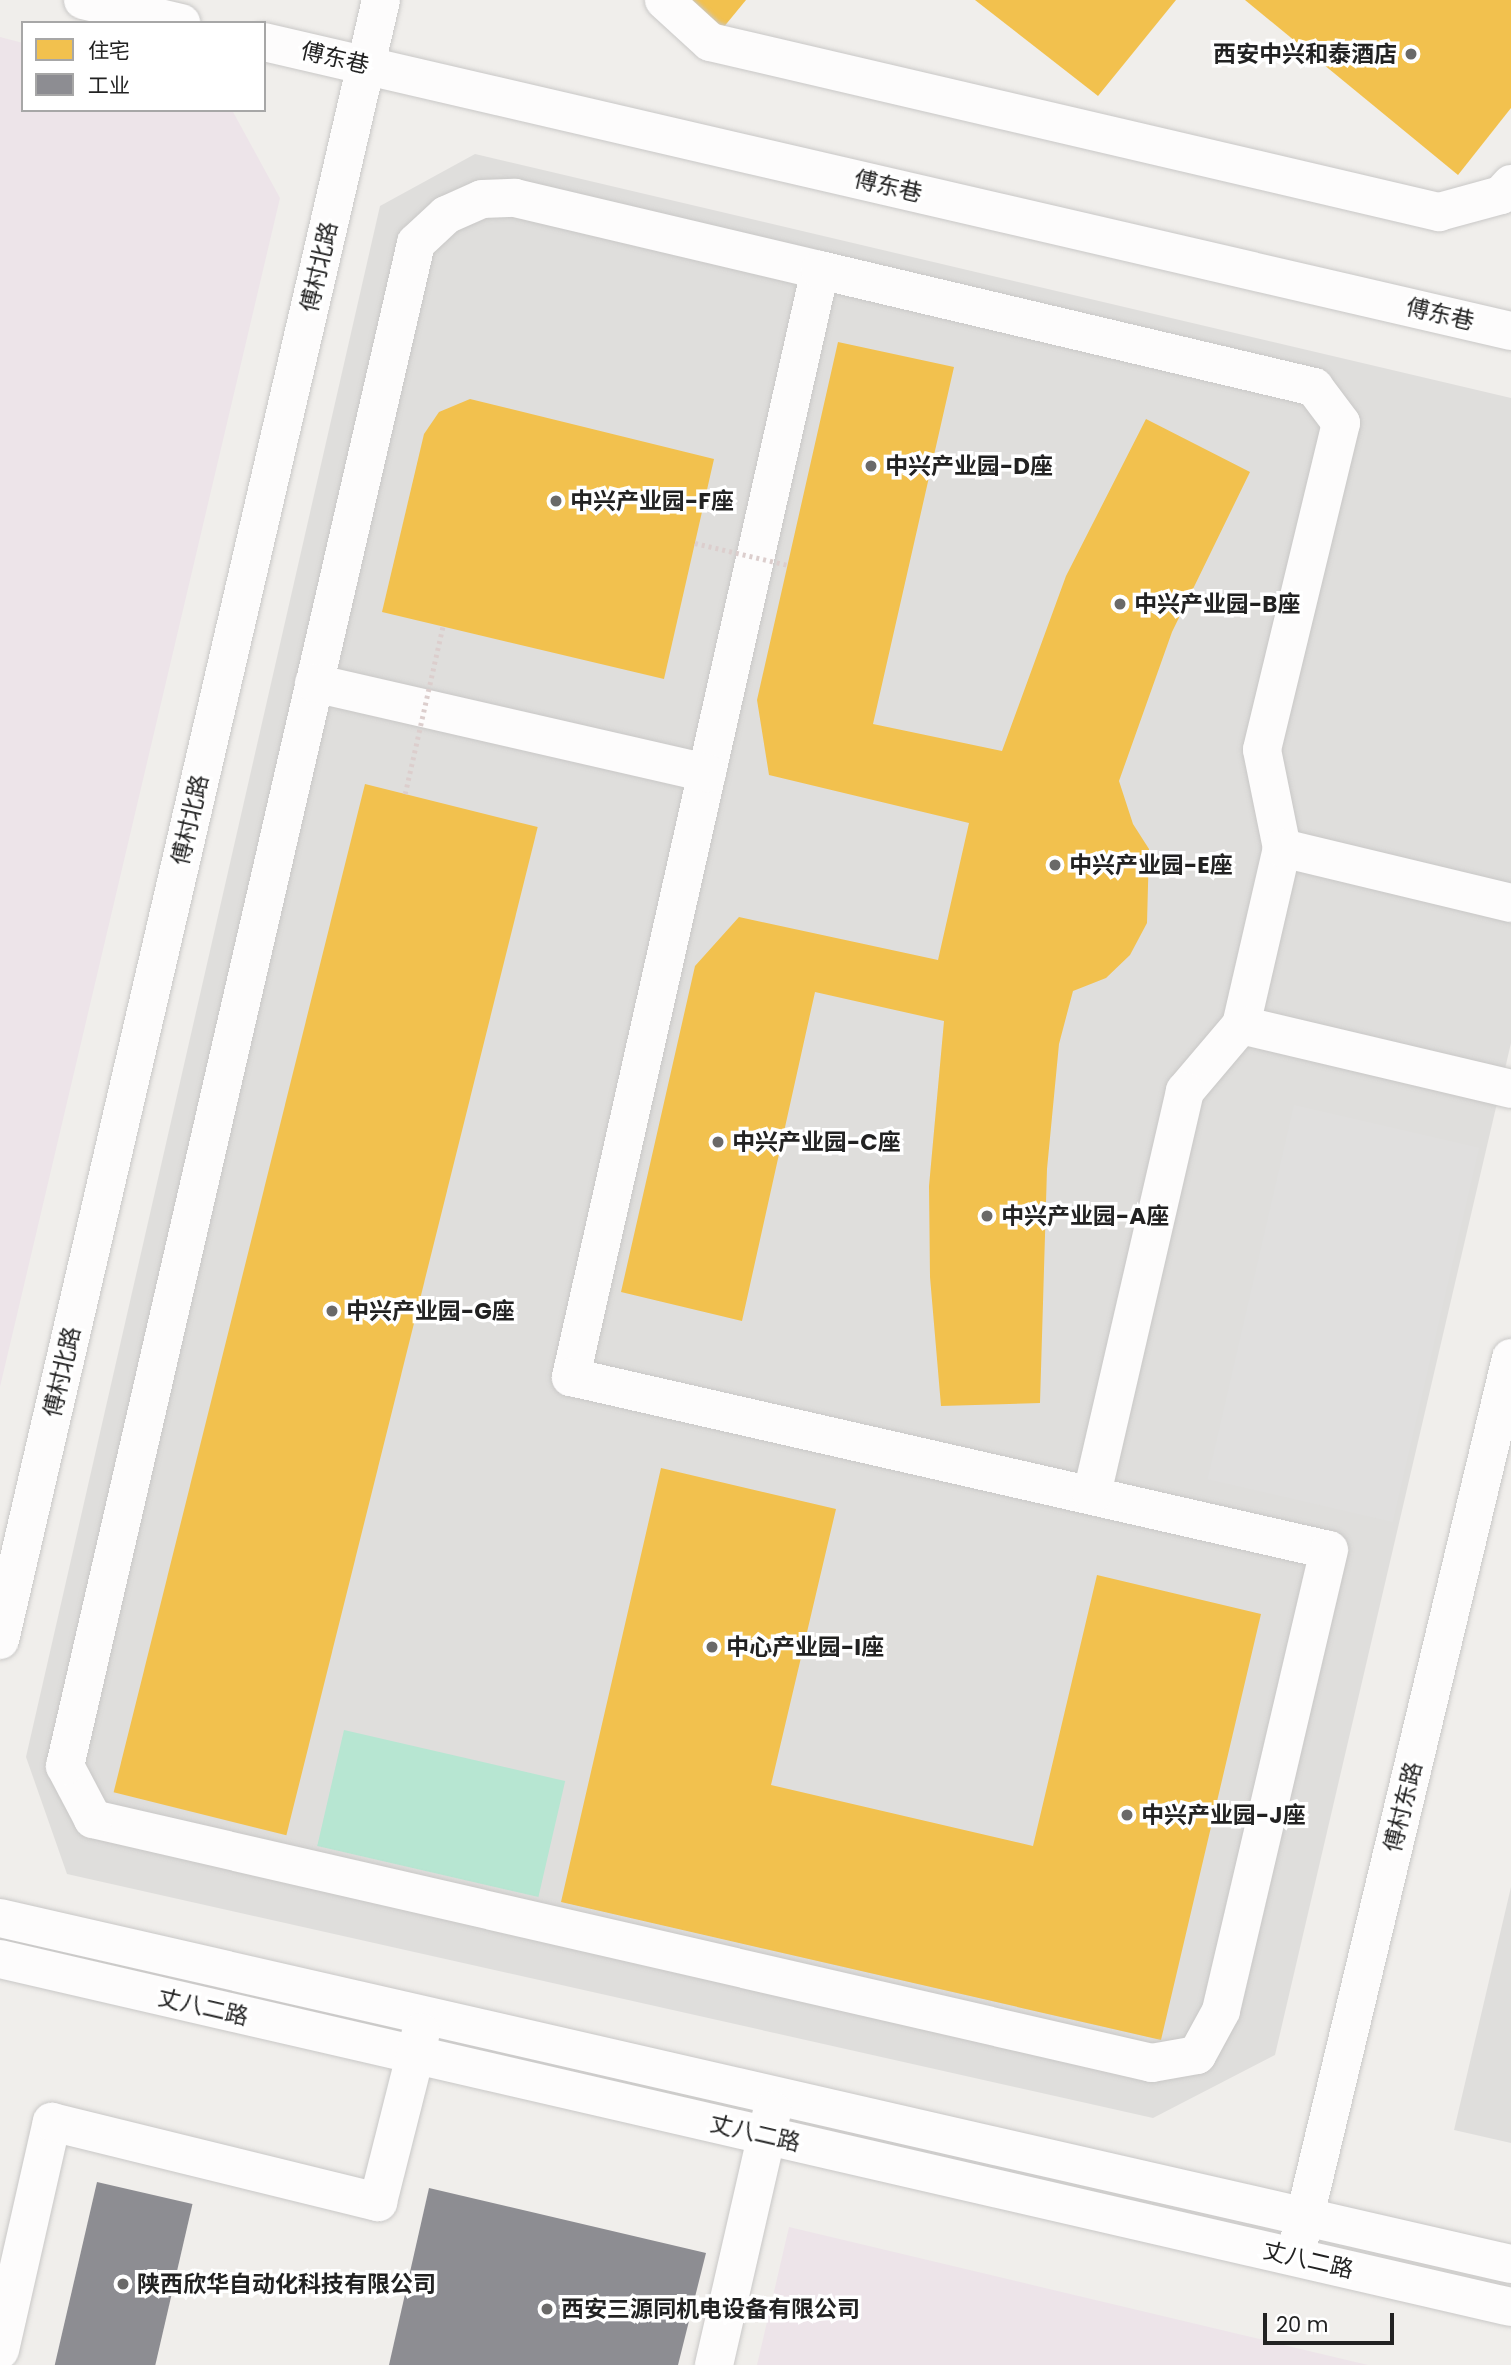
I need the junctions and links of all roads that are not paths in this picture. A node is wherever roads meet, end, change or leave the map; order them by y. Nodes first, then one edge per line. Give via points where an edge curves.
1 (83, 0) edge
2 (381, 0) edge
3 (664, 0) edge
4 (172, 21) edge
5 (266, 42) edge
6 (365, 65) junction
7 (1511, 184) edge
8 (820, 270) junction
9 (1511, 331) edge
10 (314, 683) junction
11 (707, 773) junction
12 (1282, 848) junction
13 (1511, 903) edge
14 (1241, 1025) junction
15 (1511, 1090) edge
16 (1511, 1358) edge
17 (1092, 1495) junction
18 (0, 1640) edge
19 (0, 1918) edge
20 (0, 1959) edge
21 (425, 2013) junction
22 (415, 2056) junction
23 (775, 2095) junction
24 (766, 2136) junction
25 (1305, 2217) junction
26 (1295, 2257) junction
27 (1511, 2264) edge
28 (1511, 2307) edge
29 (0, 2350) edge
30 (714, 2365) edge

1 - 4 street
2 - 6 street, 傅村北路
3 - 7 street via 710,42 1439,212 1501,195
5 - 6 street, 傅东巷
6 - 9 street, 傅东巷
6 - 18 street, 傅村北路
8 - 10 street via 515,198 482,199 446,215 416,243
8 - 11 street
8 - 12 street via 1314,387 1341,423 1262,750
10 - 11 street
10 - 17 street via 65,1766 93,1819 1152,2063 1197,2055 1221,2011 1329,1550
11 - 17 street via 571,1377
12 - 13 street
12 - 14 street
14 - 15 street
14 - 17 street via 1185,1091
16 - 25 street, 傅村东路
19 - 21 street, 丈八二路
20 - 22 street, 丈八二路
21 - 22 street
21 - 23 street, 丈八二路
22 - 24 street, 丈八二路
22 - 29 street via 378,2202 52,2122
23 - 24 street
23 - 25 street, 丈八二路
24 - 26 street, 丈八二路
24 - 30 street
25 - 26 street, 傅村东路
25 - 27 street, 丈八二路
26 - 28 street, 丈八二路

